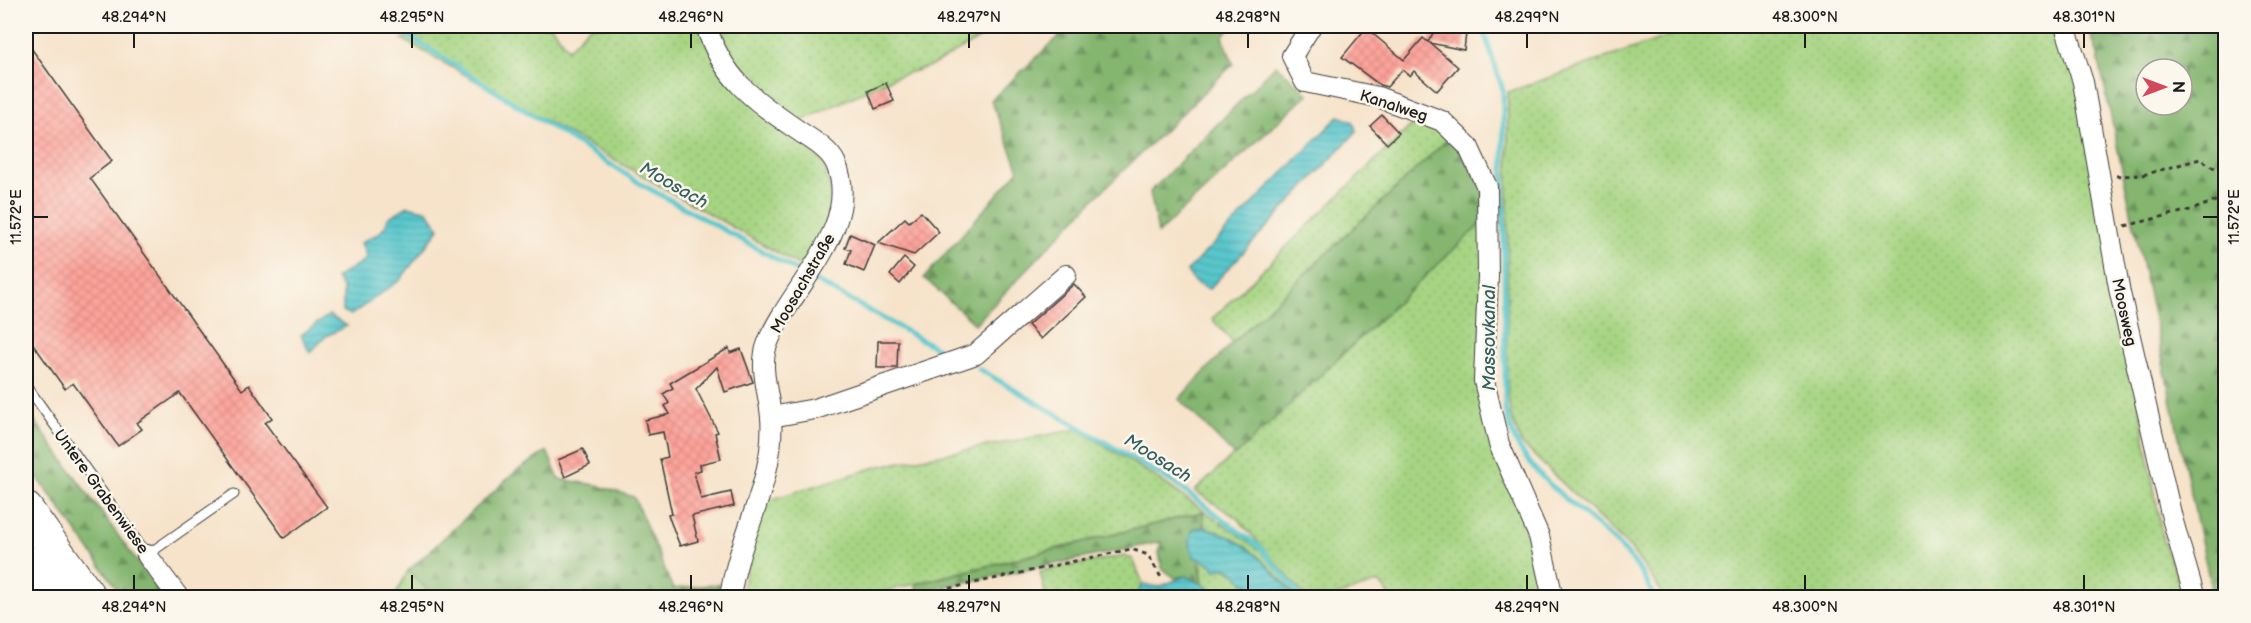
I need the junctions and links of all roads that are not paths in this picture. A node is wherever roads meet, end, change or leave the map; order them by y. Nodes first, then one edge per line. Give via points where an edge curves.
1 (706, 26) edge
2 (1311, 26) edge
3 (2065, 26) edge
4 (1066, 275) dead end
5 (26, 385) edge
6 (771, 417) junction
7 (234, 494) dead end
8 (26, 509) edge
9 (147, 555) junction
10 (26, 562) edge
11 (51, 597) edge
12 (90, 597) edge
13 (179, 597) edge
14 (730, 597) edge
15 (1553, 597) edge
16 (2194, 597) edge

1 - 6 street, Moosachstraße via 715,52 729,74 748,95 819,144 836,163 841,185 841,212 814,268 781,315 766,347
2 - 15 street, Kanalweg via 1292,56 1305,82 1378,97 1442,121 1468,146 1487,187 1485,381 1499,444 1539,536
3 - 16 street, Moosweg via 2084,82 2120,293
4 - 6 street via 976,354 815,409
5 - 9 lane, Untere Grabenwiese
6 - 14 street, Moosachstraße via 766,479 733,573
7 - 9 lane
8 - 12 highway
9 - 13 street, Untere Grabenwiese
10 - 11 highway

